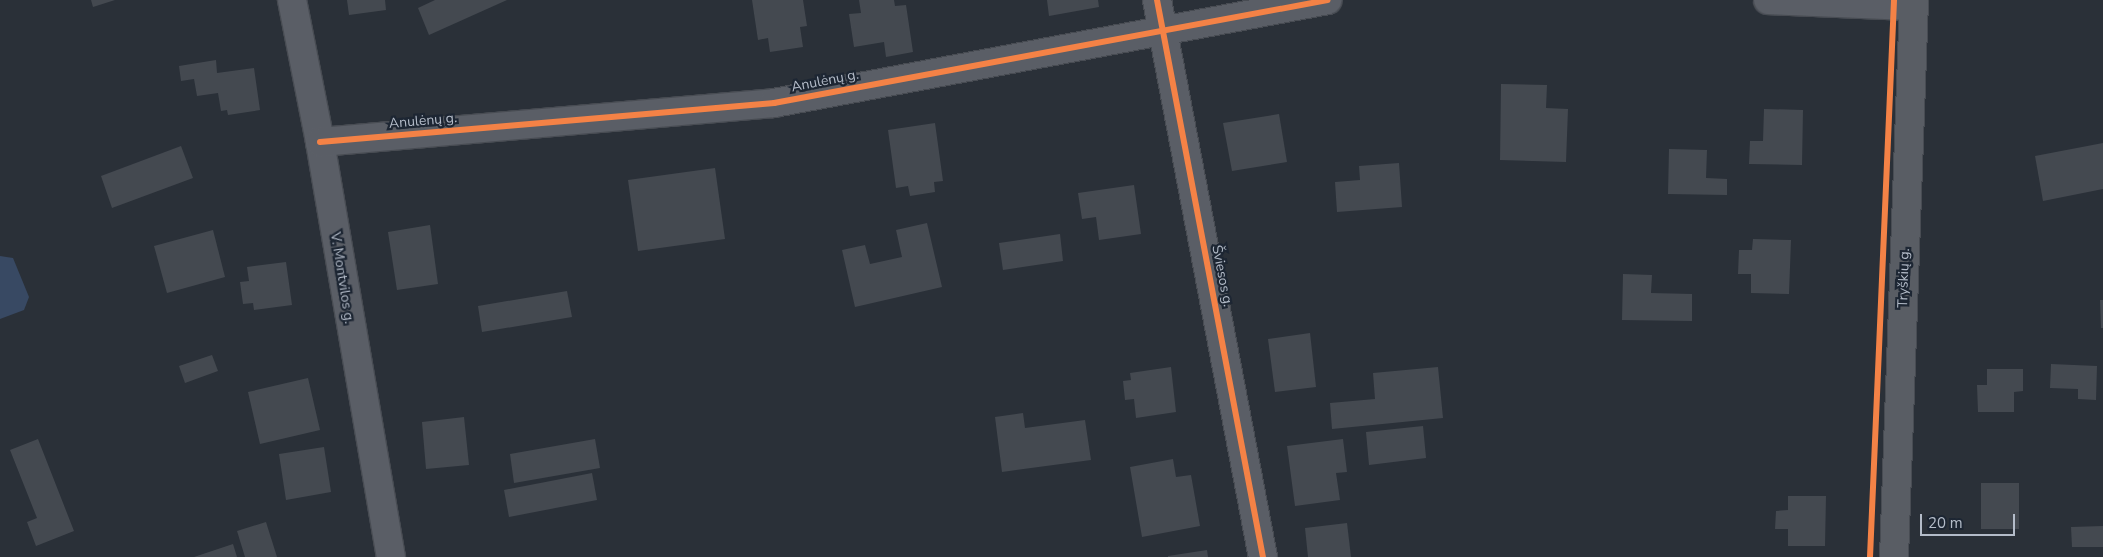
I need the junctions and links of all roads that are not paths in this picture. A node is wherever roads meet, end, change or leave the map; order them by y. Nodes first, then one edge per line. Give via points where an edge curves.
1 (292, 0) edge
2 (1157, 0) edge
3 (1328, 0) edge
4 (1768, 0) edge
5 (1914, 3) edge
6 (1162, 31) junction
7 (320, 142) junction
8 (391, 557) edge
9 (1263, 557) edge
10 (1894, 557) edge

1 - 7 street, V. Montvilos g.
2 - 6 street, Šviesos g.
3 - 6 street, Anulėnų g.
4 - 5 street
5 - 10 main road, Tryškių g.
6 - 7 street, Anulėnų g. via 774,103
6 - 9 street, Šviesos g.
7 - 8 street, V. Montvilos g.

